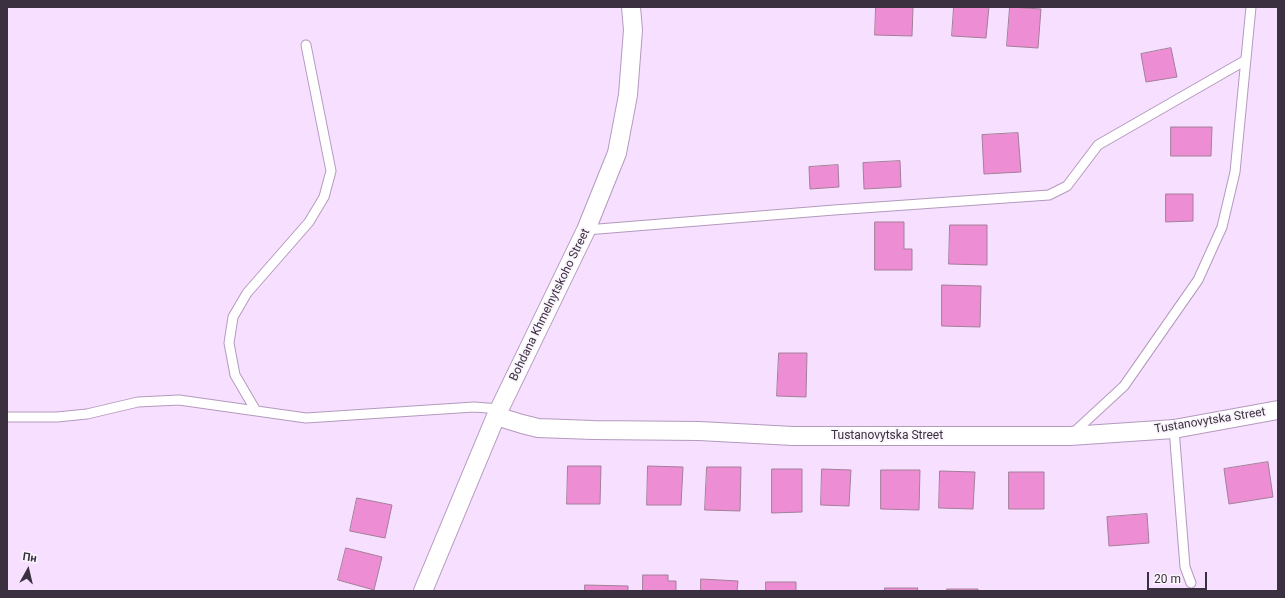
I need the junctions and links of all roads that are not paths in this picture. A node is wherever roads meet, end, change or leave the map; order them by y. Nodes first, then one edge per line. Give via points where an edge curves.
1 (631, 7) edge
2 (1251, 7) edge
3 (306, 45) dead end
4 (1246, 60) junction
5 (586, 230) junction
6 (256, 410) junction
7 (1278, 410) edge
8 (498, 413) junction
9 (7, 417) edge
10 (1174, 429) junction
11 (1070, 436) junction
12 (1191, 583) dead end
13 (428, 590) edge

1 - 5 street, Bohdana Khmelnytskoho Street via 633,30 628,96 617,153
2 - 4 lane
3 - 6 lane via 331,171 324,197 309,222 246,293 233,317 228,343 235,375
4 - 5 lane via 1098,145 1067,186 1049,195
4 - 11 lane via 1235,172 1222,227 1198,280 1124,386
5 - 8 street, Bohdana Khmelnytskoho Street
6 - 8 lane via 306,418 474,407
6 - 9 lane via 160,400 138,402 87,414
7 - 10 street, Tustanovytska Street
8 - 11 street, Tustanovytska Street via 538,428 699,431 793,436
8 - 13 street, Bohdana Khmelnytskoho Street
10 - 11 street, Tustanovytska Street
10 - 12 lane via 1185,567

